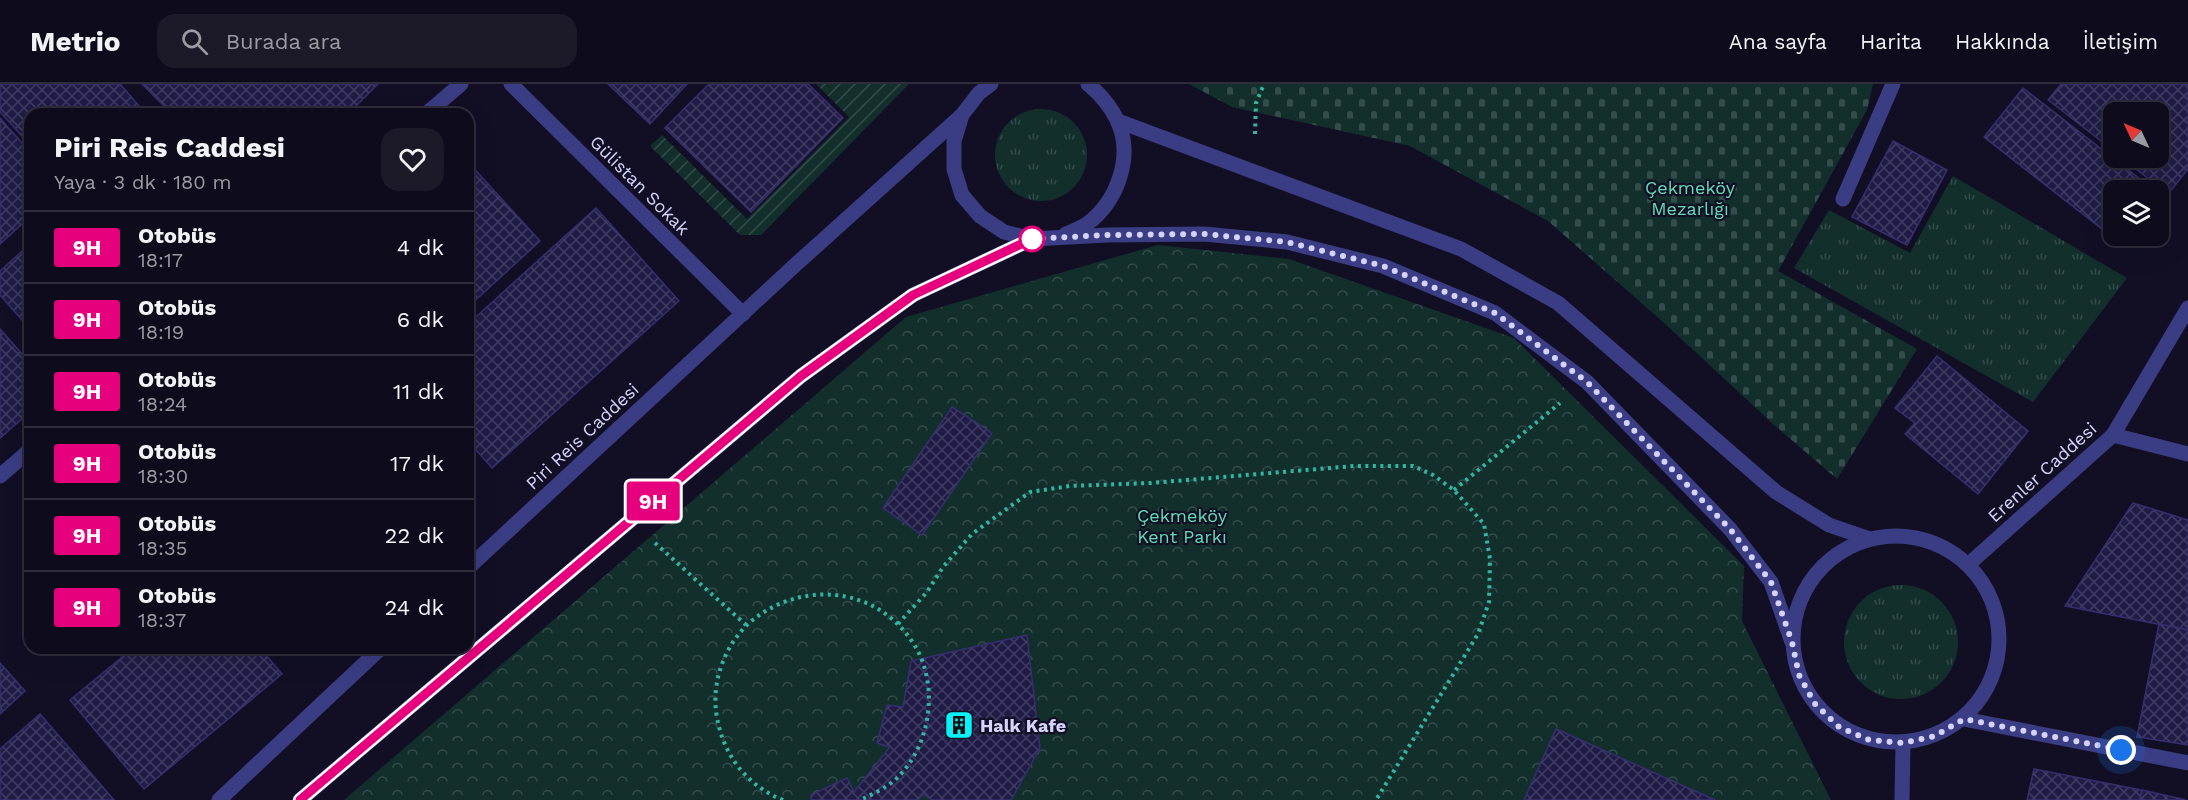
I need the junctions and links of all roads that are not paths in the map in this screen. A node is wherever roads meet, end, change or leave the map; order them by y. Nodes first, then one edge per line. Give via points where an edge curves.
1 (461, 84) edge
2 (511, 84) edge
3 (991, 84) edge
4 (1088, 84) edge
5 (1893, 84) edge
6 (1104, 91) edge
7 (433, 108) edge
8 (962, 114) junction
9 (1118, 121) junction
10 (1843, 199) dead end
11 (1061, 237) junction
12 (1032, 239) junction
13 (2188, 308) edge
14 (743, 314) junction
15 (2113, 435) junction
16 (2188, 454) edge
17 (24, 455) edge
18 (0, 476) edge
19 (1870, 539) junction
20 (474, 562) edge
21 (1969, 564) junction
22 (1792, 642) junction
23 (474, 653) edge
24 (375, 654) edge
25 (473, 654) edge
26 (1964, 719) junction
27 (1903, 743) junction
28 (2188, 763) edge
29 (219, 800) edge
30 (300, 800) edge
31 (1902, 800) edge

1 - 7 street
2 - 14 street, Gülistan Sokak
3 - 8 street, Piri Reis Caddesi
4 - 6 street
5 - 10 street
6 - 9 street
8 - 12 street via 954,141 954,169 962,195 980,216 1004,232
8 - 14 street, Piri Reis Caddesi
9 - 11 street via 1124,150 1121,178 1107,204 1087,224
9 - 19 street via 1461,249 1558,303 1776,492 1829,525
11 - 12 street
11 - 22 street via 1204,234 1287,242 1383,266 1495,313 1587,382 1730,529 1771,582
12 - 23 street via 913,295 801,376
13 - 15 street, Erenler Caddesi
14 - 20 street, Piri Reis Caddesi
15 - 16 street
15 - 21 street, Erenler Caddesi
17 - 18 street
19 - 21 street via 1906,536 1940,545
19 - 22 street via 1838,554 1813,578 1797,610
21 - 26 street via 1990,593 2000,627 1998,662 1985,693
22 - 27 street via 1799,675 1815,704 1839,727 1869,740
24 - 29 street
25 - 30 street
26 - 27 street via 1935,736
26 - 28 street
27 - 31 street

